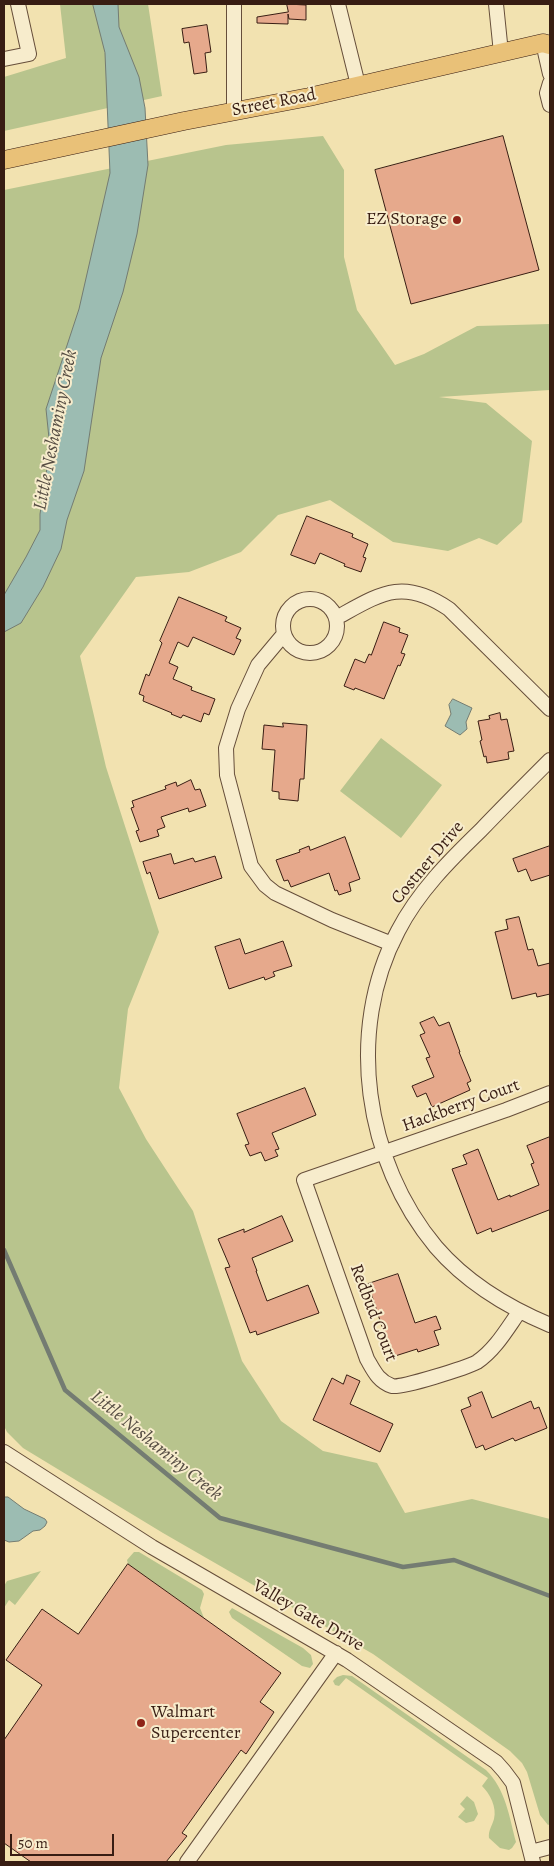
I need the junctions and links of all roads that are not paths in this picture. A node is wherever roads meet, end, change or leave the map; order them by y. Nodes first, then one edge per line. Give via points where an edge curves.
1 (18, 4) edge
2 (234, 4) edge
3 (338, 4) edge
4 (496, 4) edge
5 (548, 42) edge
6 (501, 53) junction
7 (4, 58) edge
8 (550, 74) edge
9 (550, 83) edge
10 (358, 86) junction
11 (550, 104) edge
12 (234, 111) junction
13 (4, 160) edge
14 (336, 618) junction
15 (284, 634) junction
16 (550, 709) edge
17 (550, 760) edge
18 (392, 944) junction
19 (550, 1093) edge
20 (384, 1153) junction
21 (519, 1312) junction
22 (550, 1325) edge
23 (4, 1452) edge
24 (336, 1654) junction
25 (550, 1847) edge
26 (532, 1857) edge
27 (187, 1862) edge

1 - 7 street via 29,54
2 - 12 street
3 - 10 street
4 - 6 street
5 - 6 main road, Street Road
5 - 8 street
6 - 10 main road, Street Road
9 - 11 street via 547,92
10 - 12 main road, Street Road
12 - 13 main road, Street Road
14 - 15 street via 337,630 332,641 312,653 300,651
14 - 15 street via 330,607 320,600 302,600 287,611 283,622
14 - 16 street via 372,598 397,590 434,599 449,609
15 - 18 street via 258,665 238,709 226,748 227,775 251,866 275,893
17 - 18 street, Costner Drive via 447,864 414,905
18 - 20 street, Costner Drive via 374,1002 368,1054 371,1098
19 - 20 street, Hackberry Court
20 - 21 street, Costner Drive via 410,1210 437,1248 472,1281
20 - 21 street, Redbud Court via 304,1180 361,1342 377,1376 395,1387 476,1362 491,1349
21 - 22 street, Costner Drive
23 - 24 street, Valley Gate Drive via 152,1546
24 - 26 street, Valley Gate Drive via 496,1762 513,1783
24 - 27 street
25 - 26 street

